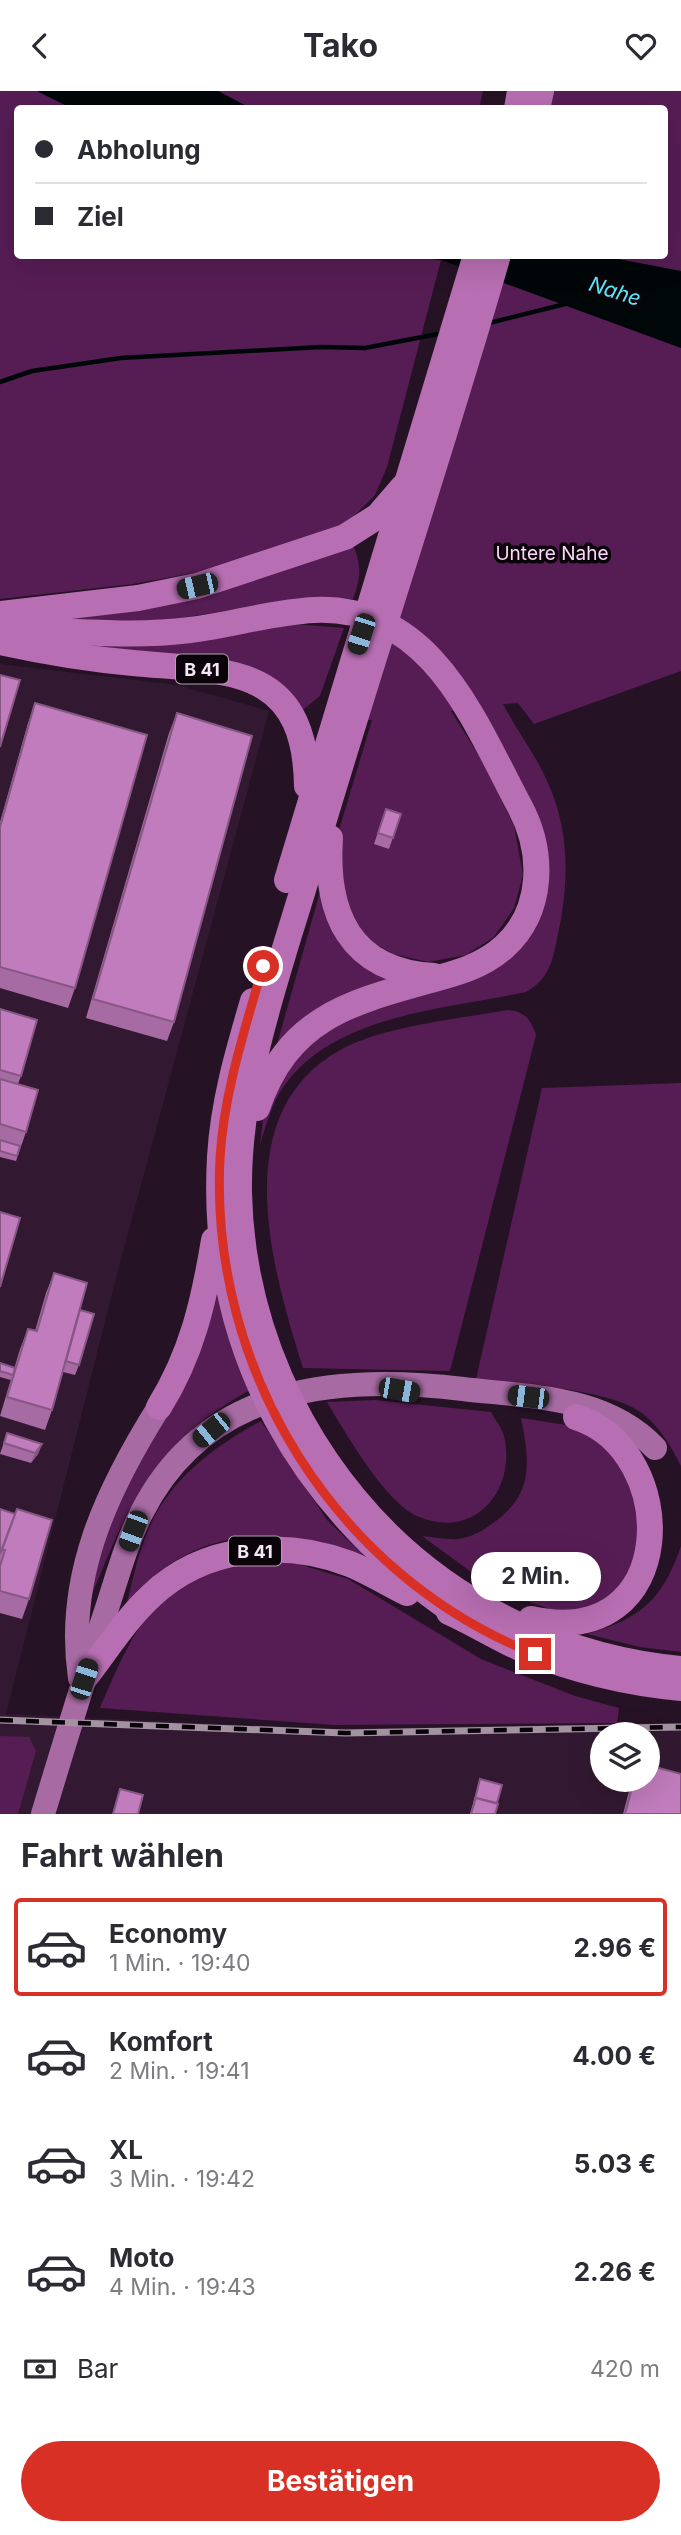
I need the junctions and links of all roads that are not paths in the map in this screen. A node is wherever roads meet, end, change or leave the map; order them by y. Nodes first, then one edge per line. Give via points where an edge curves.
1 (475, 259) edge
2 (497, 259) edge
3 (437, 426) junction
4 (411, 478) junction
5 (0, 614) edge
6 (0, 628) edge
7 (0, 642) edge
8 (333, 790) junction
9 (307, 812) junction
10 (463, 971) junction
11 (240, 1159) junction
12 (219, 1203) junction
13 (374, 1386) junction
14 (159, 1407) joint
15 (576, 1417) joint
16 (661, 1457) dead end
17 (476, 1614) junction
18 (681, 1669) edge
19 (83, 1683) junction
20 (681, 1688) edge
21 (43, 1814) edge

1 - 3 highway, B 41
2 - 3 highway, B 41
3 - 4 highway, B 41
3 - 8 highway, B 41
4 - 5 highway, B 41 via 366,526 321,547 166,594
4 - 9 highway, B 41
6 - 10 highway, B 41 via 155,633 329,610 383,624 425,651 452,682 522,811 537,860 536,887 523,925 498,953
7 - 9 highway, B 41 via 64,657 219,671 256,681 283,703 301,733
8 - 10 highway via 329,883 347,931 378,960 405,972 434,976
8 - 11 highway, B 41 via 253,1070
9 - 12 highway, B 41 via 233,1069 220,1156
10 - 11 highway via 361,999 310,1027 270,1076
11 - 17 highway, B 41 via 241,1220 254,1302 276,1370 303,1426 373,1521
12 - 14 highway via 195,1334
12 - 17 highway, B 41 via 239,1327 266,1399 294,1450 328,1500 368,1544 413,1584
13 - 15 main road, B 41
13 - 16 main road, B 41 via 458,1389 580,1405 625,1422
13 - 19 main road, B 41 via 334,1386 282,1395 241,1412 184,1453 150,1496 130,1540
14 - 19 main road via 115,1481 90,1546 76,1638
15 - 17 highway, B 41 via 625,1437 655,1470 670,1511 670,1537 663,1562 640,1595 593,1621 548,1623
17 - 18 highway, B 41 via 589,1651
17 - 19 highway, B 41 via 333,1559 293,1551 241,1552 207,1560 164,1585 141,1606
17 - 20 highway, B 41 via 520,1648 580,1669
19 - 21 main road

